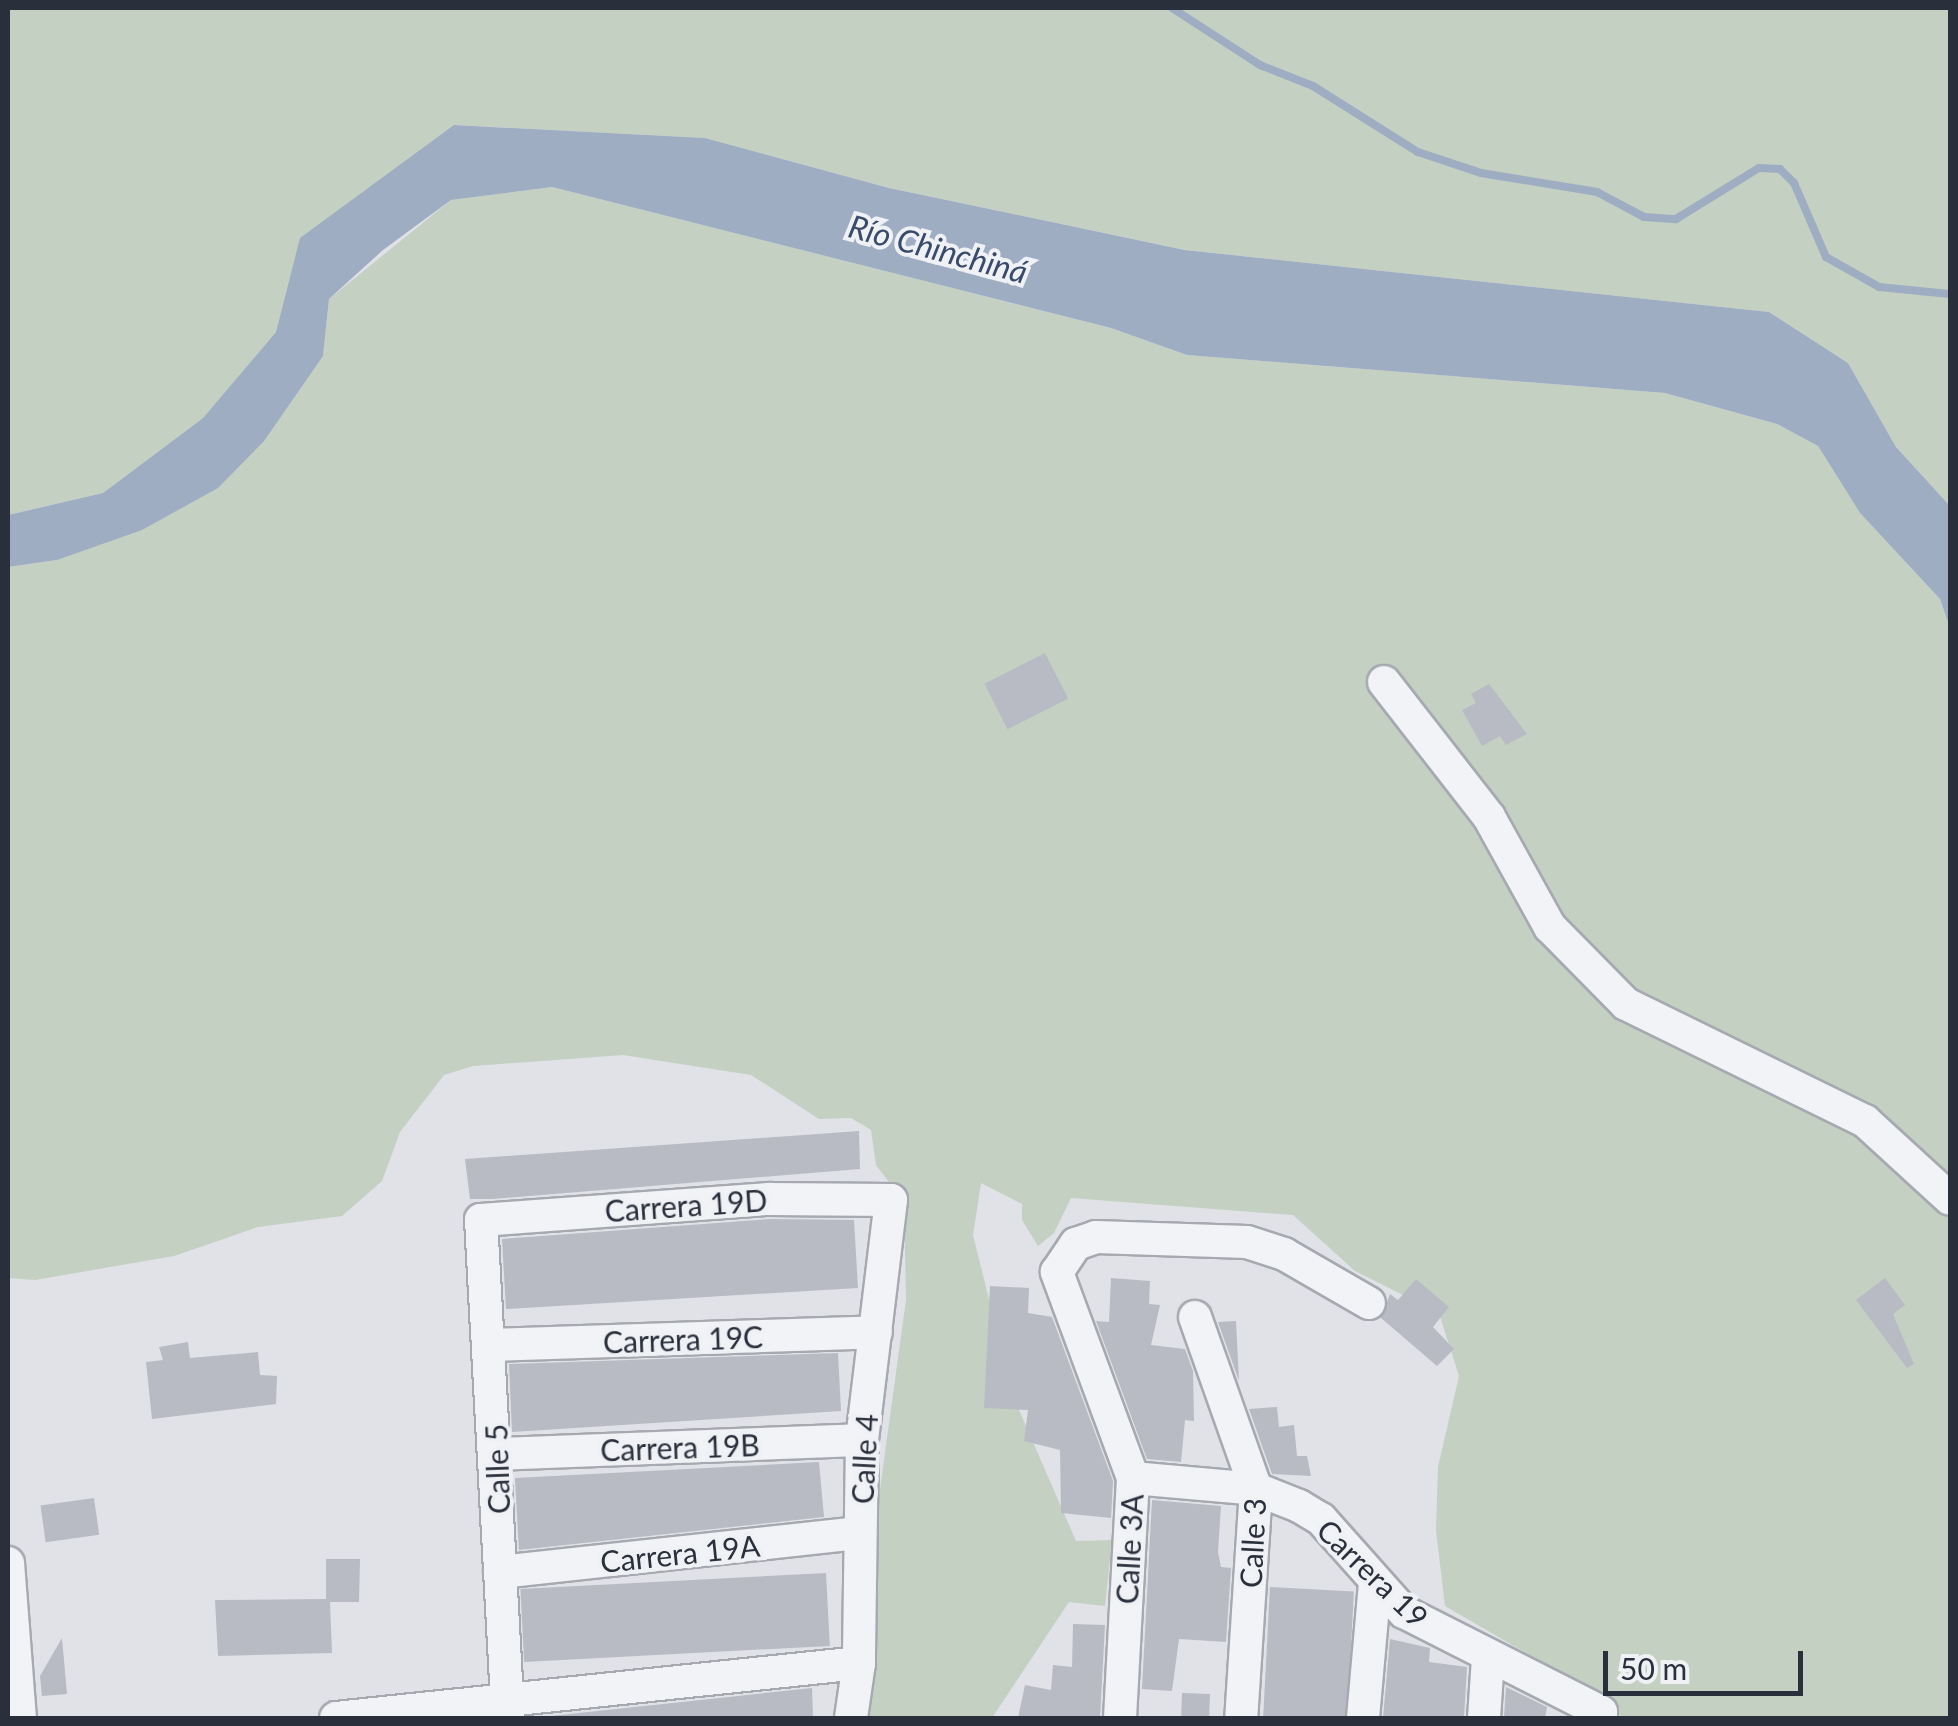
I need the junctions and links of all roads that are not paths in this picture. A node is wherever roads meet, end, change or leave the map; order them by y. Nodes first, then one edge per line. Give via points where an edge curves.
1 (1384, 682) dead end
2 (891, 1200) joint
3 (1950, 1200) edge
4 (481, 1220) joint
5 (1369, 1303) dead end
6 (1195, 1316) dead end
7 (876, 1332) junction
8 (491, 1345) junction
9 (862, 1440) junction
10 (497, 1454) junction
11 (1133, 1478) junction
12 (1256, 1489) junction
13 (860, 1533) junction
14 (8, 1563) edge
15 (500, 1572) junction
16 (1375, 1584) junction
17 (10, 1610) edge
18 (1488, 1658) junction
19 (859, 1663) junction
20 (508, 1711) edge
21 (1601, 1715) edge
22 (396, 1716) edge
23 (20, 1718) edge
24 (336, 1718) edge
25 (851, 1718) edge
26 (1120, 1718) edge
27 (1241, 1718) edge
28 (1364, 1718) edge
29 (1484, 1718) edge

1 - 3 street via 1489,817 1550,927 1626,1004 1865,1121
2 - 4 street, Carrera 19D via 769,1199
2 - 7 street, Calle 4
4 - 8 street, Calle 5
5 - 11 street, Calle 3A via 1284,1254 1247,1242 1096,1237 1076,1244 1058,1272
6 - 12 street, Calle 3
7 - 8 street, Carrera 19C
7 - 9 street, Calle 4
8 - 10 street, Calle 5
9 - 10 street, Carrera 19B
9 - 13 street, Calle 4
10 - 15 street, Calle 5
11 - 12 street, Carrera 19
11 - 26 street, Calle 3A
12 - 16 street, Carrera 19 via 1321,1520
12 - 27 street, Calle 3
13 - 15 street, Carrera 19A
13 - 19 street, Calle 4
14 - 17 street
15 - 20 street, Calle 5
16 - 18 street, Carrera 19 via 1438,1635
16 - 28 street
17 - 23 street
18 - 21 street, Carrera 19
18 - 29 street
19 - 20 street
19 - 25 street, Calle 4
20 - 22 street
22 - 24 street

